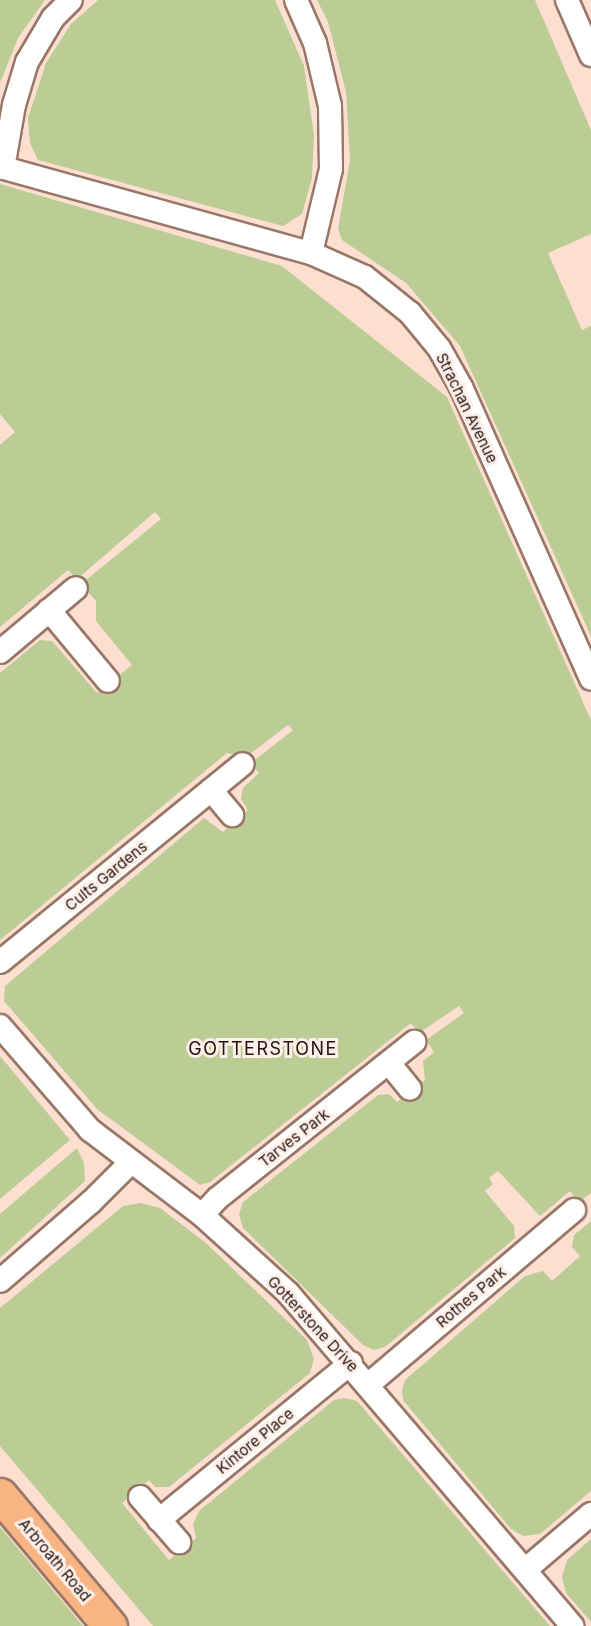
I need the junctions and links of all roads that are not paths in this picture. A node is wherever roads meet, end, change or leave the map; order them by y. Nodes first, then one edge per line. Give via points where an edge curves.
1 (71, 0) edge
2 (296, 0) edge
3 (567, 0) edge
4 (591, 55) edge
5 (1, 167) edge
6 (311, 253) junction
7 (75, 588) dead end
8 (49, 610) junction
9 (0, 652) edge
10 (591, 679) edge
11 (108, 681) dead end
12 (243, 764) dead end
13 (211, 790) junction
14 (232, 815) dead end
15 (0, 962) edge
16 (0, 1026) edge
17 (414, 1042) dead end
18 (389, 1063) junction
19 (410, 1089) dead end
20 (131, 1162) junction
21 (574, 1210) dead end
22 (202, 1215) junction
23 (0, 1281) edge
24 (351, 1363) junction
25 (369, 1384) junction
26 (0, 1495) edge
27 (140, 1497) dead end
28 (591, 1514) edge
29 (159, 1520) junction
30 (179, 1542) dead end
31 (525, 1570) junction
32 (110, 1626) edge
33 (572, 1626) edge

1 - 5 street via 53,18 27,62
2 - 6 street via 315,43 330,106 331,169
3 - 4 street
5 - 6 street, Strachan Avenue
6 - 10 street, Strachan Avenue via 365,277 410,313 439,348 462,389
7 - 8 street
8 - 9 street
8 - 11 street
12 - 13 street, Cults Gardens
13 - 14 street
13 - 15 street, Cults Gardens
16 - 20 street, Gotterstone Drive via 90,1131
17 - 18 street, Tarves Park
18 - 19 street
18 - 22 street, Tarves Park via 218,1198
20 - 22 street, Gotterstone Drive
20 - 23 street
21 - 25 street, Rothes Park
22 - 24 street, Gotterstone Drive via 288,1293
24 - 25 street, Gotterstone Drive
24 - 29 street, Kintore Place
25 - 31 street, Gotterstone Drive
26 - 32 main road, Arbroath Road
27 - 29 street
28 - 31 street
29 - 30 street
31 - 33 street, Gotterstone Drive

